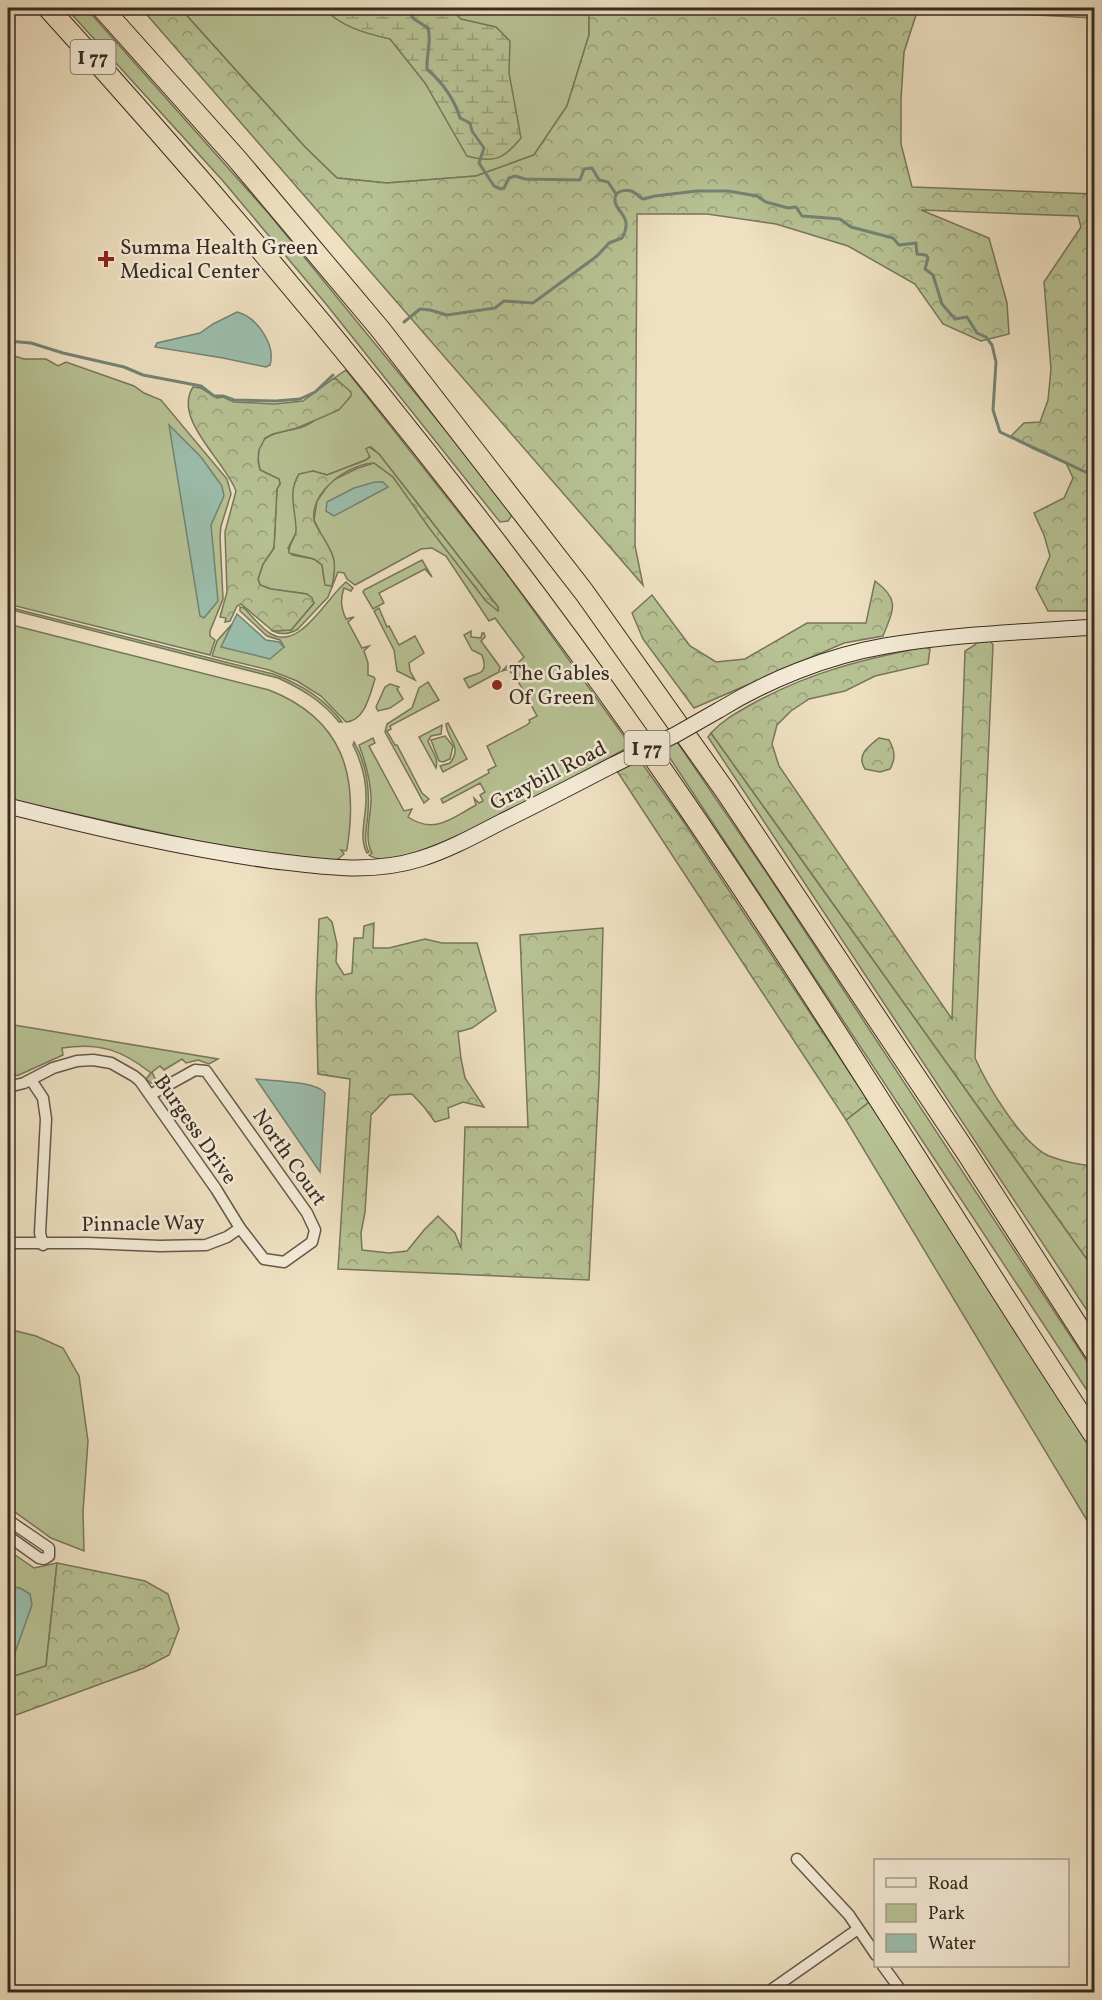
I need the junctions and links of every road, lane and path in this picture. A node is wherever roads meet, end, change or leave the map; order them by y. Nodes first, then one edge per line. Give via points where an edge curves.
1 (40, 8) edge
2 (48, 8) edge
3 (102, 8) edge
4 (138, 106) junction
5 (1095, 627) edge
6 (8, 806) edge
7 (31, 1080) junction
8 (8, 1087) edge
9 (150, 1095) junction
10 (240, 1228) junction
11 (8, 1244) edge
12 (44, 1245) junction
13 (1095, 1351) edge
14 (1095, 1435) edge
15 (8, 1520) edge
16 (8, 1536) edge
17 (797, 1859) dead end
18 (858, 1929) junction
19 (874, 1952) edge
20 (884, 1967) edge
21 (768, 1992) edge
22 (902, 1992) edge

1 - 4 highway
2 - 4 highway, I 77
3 - 13 highway, I 77 via 237,159 380,329 584,592 757,838
4 - 14 highway, I 77 via 364,372 564,633 720,855
5 - 6 street, Graybill Road, bridge via 960,636 882,646 820,663 735,700 675,735 454,846 393,866 339,868 220,854
7 - 8 street, Burgess Drive
7 - 9 street, Burgess Drive via 53,1068 93,1060 111,1063 134,1076
7 - 12 street via 43,1098 46,1119 40,1233
9 - 10 street, Burgess Drive
9 - 10 street, North Court via 195,1070 206,1071 308,1213 315,1230 312,1242 284,1262 264,1259
10 - 12 street, Pinnacle Way via 206,1245
11 - 12 street, Pinnacle Way
15 - 16 street via 49,1548 49,1556 39,1558
17 - 18 street
18 - 19 street
18 - 21 street
20 - 22 street

